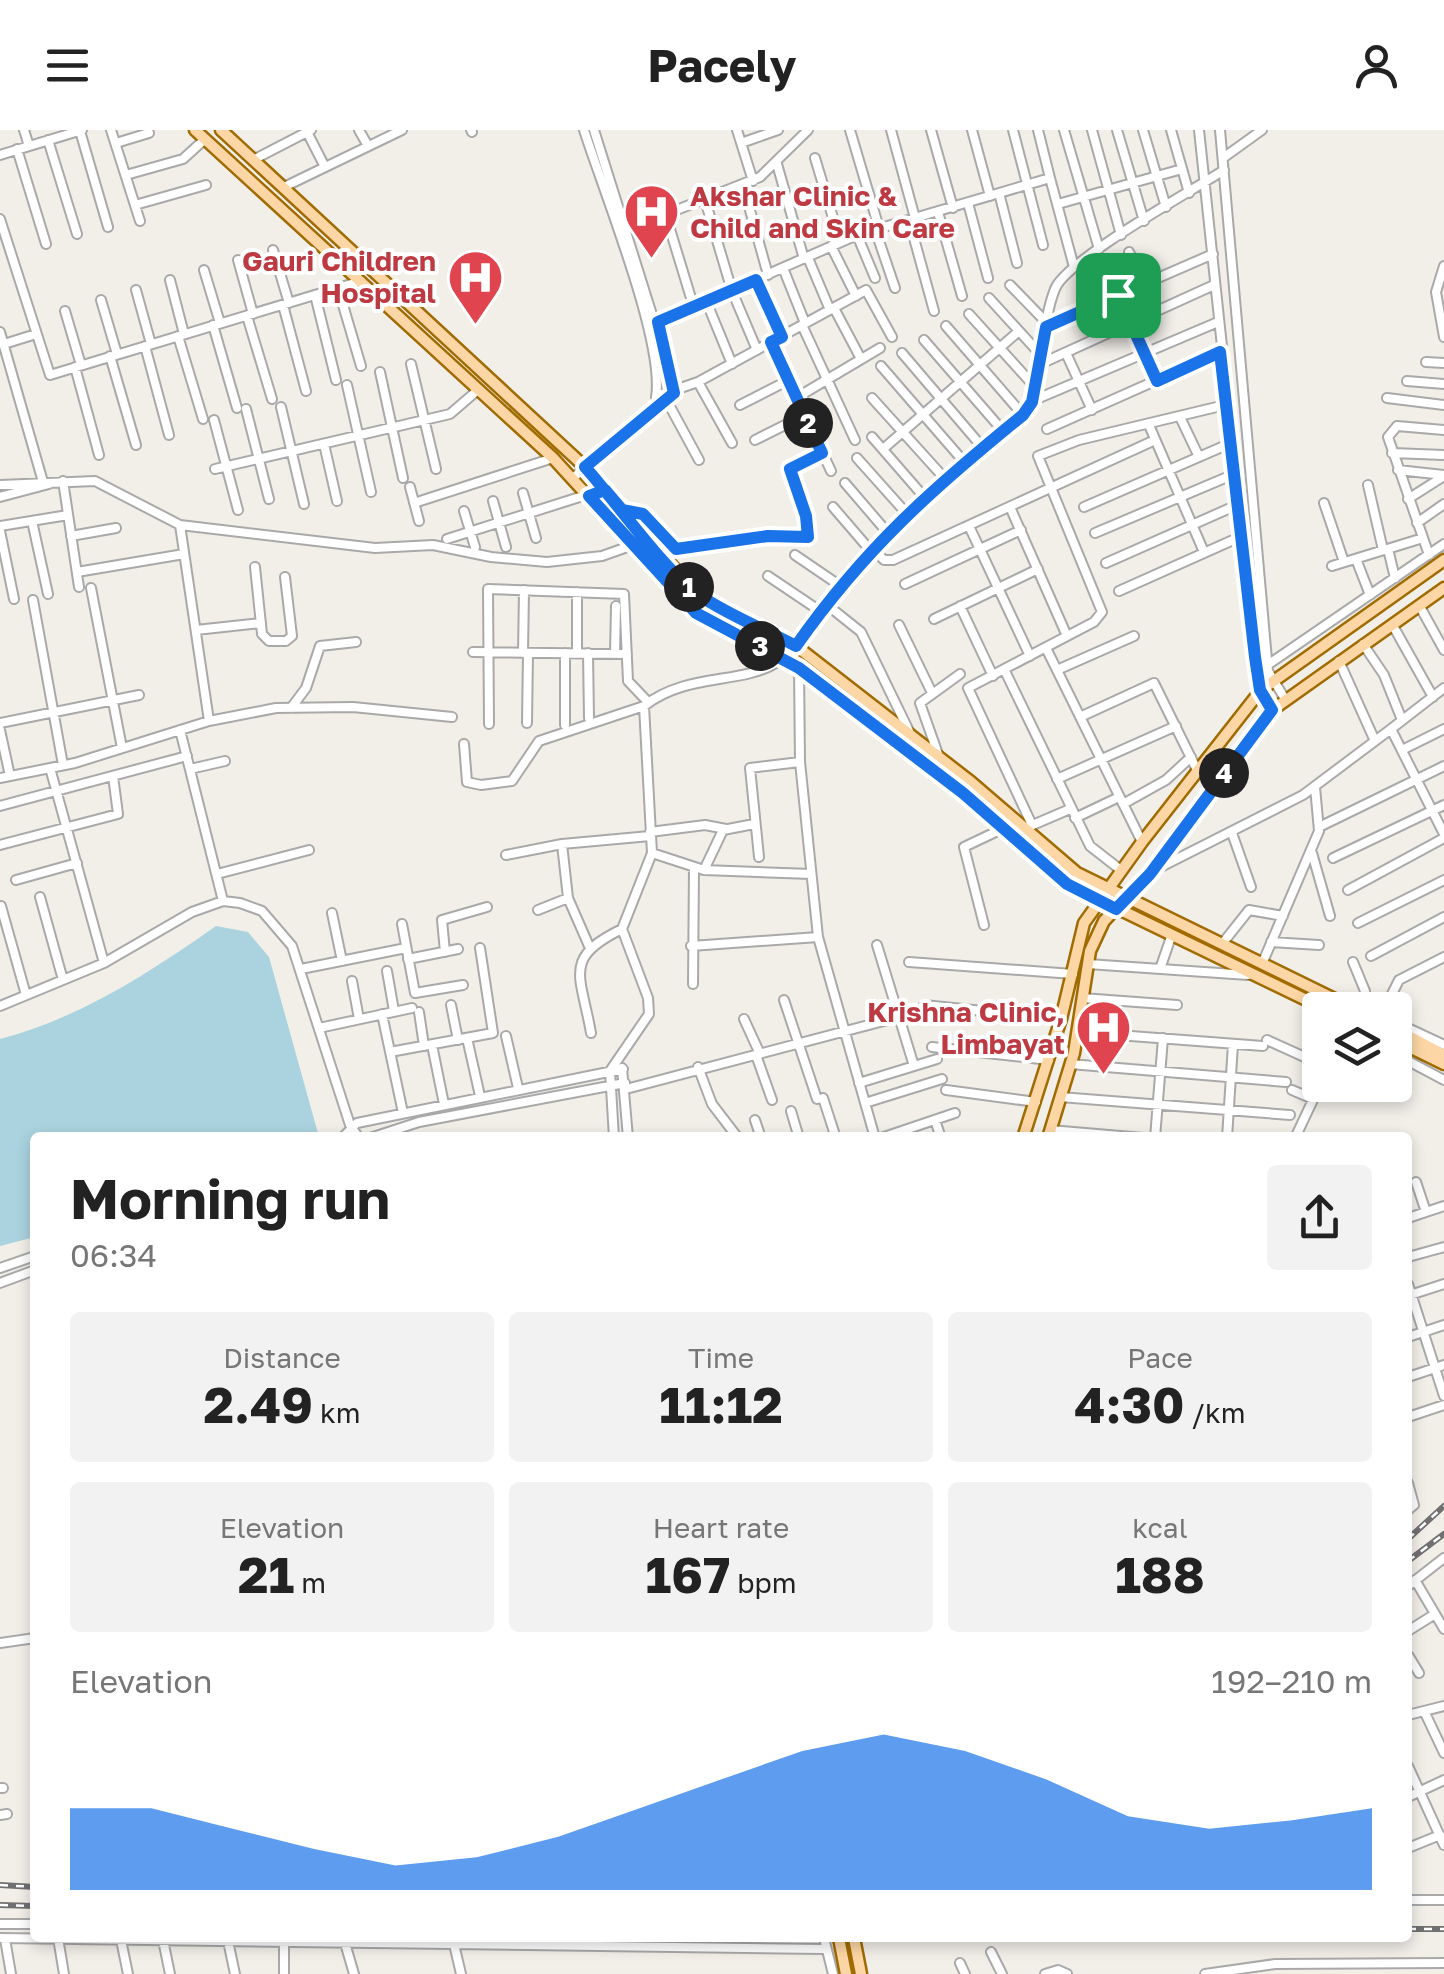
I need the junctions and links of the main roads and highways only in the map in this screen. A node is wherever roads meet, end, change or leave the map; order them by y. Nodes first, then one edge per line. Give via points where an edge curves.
1 (194, 130) edge
2 (221, 130) edge
3 (1444, 560) edge
4 (1443, 589) edge
5 (1110, 889) junction
6 (1127, 898) junction
7 (1100, 901) junction
8 (1116, 909) junction
9 (1320, 992) edge
10 (1302, 999) edge
11 (1412, 1036) edge
12 (1412, 1048) edge
13 (1444, 1055) edge
14 (1444, 1064) edge
15 (1025, 1132) edge
16 (1050, 1132) edge
17 (840, 1942) edge
18 (855, 1942) edge
19 (846, 1974) edge
20 (860, 1974) edge

1 - 7 main road via 553,458 696,613 799,668 1067,884
2 - 5 main road via 585,467 692,589 796,646 1077,873
3 - 5 main road via 1260,690
4 - 6 main road via 1272,710
5 - 6 main road
5 - 7 main road
6 - 8 main road
6 - 9 main road
7 - 8 main road
7 - 15 main road via 1084,922
8 - 10 main road
8 - 16 main road via 1095,934 1078,1032
11 - 13 main road
12 - 14 main road
17 - 19 main road
18 - 20 main road

